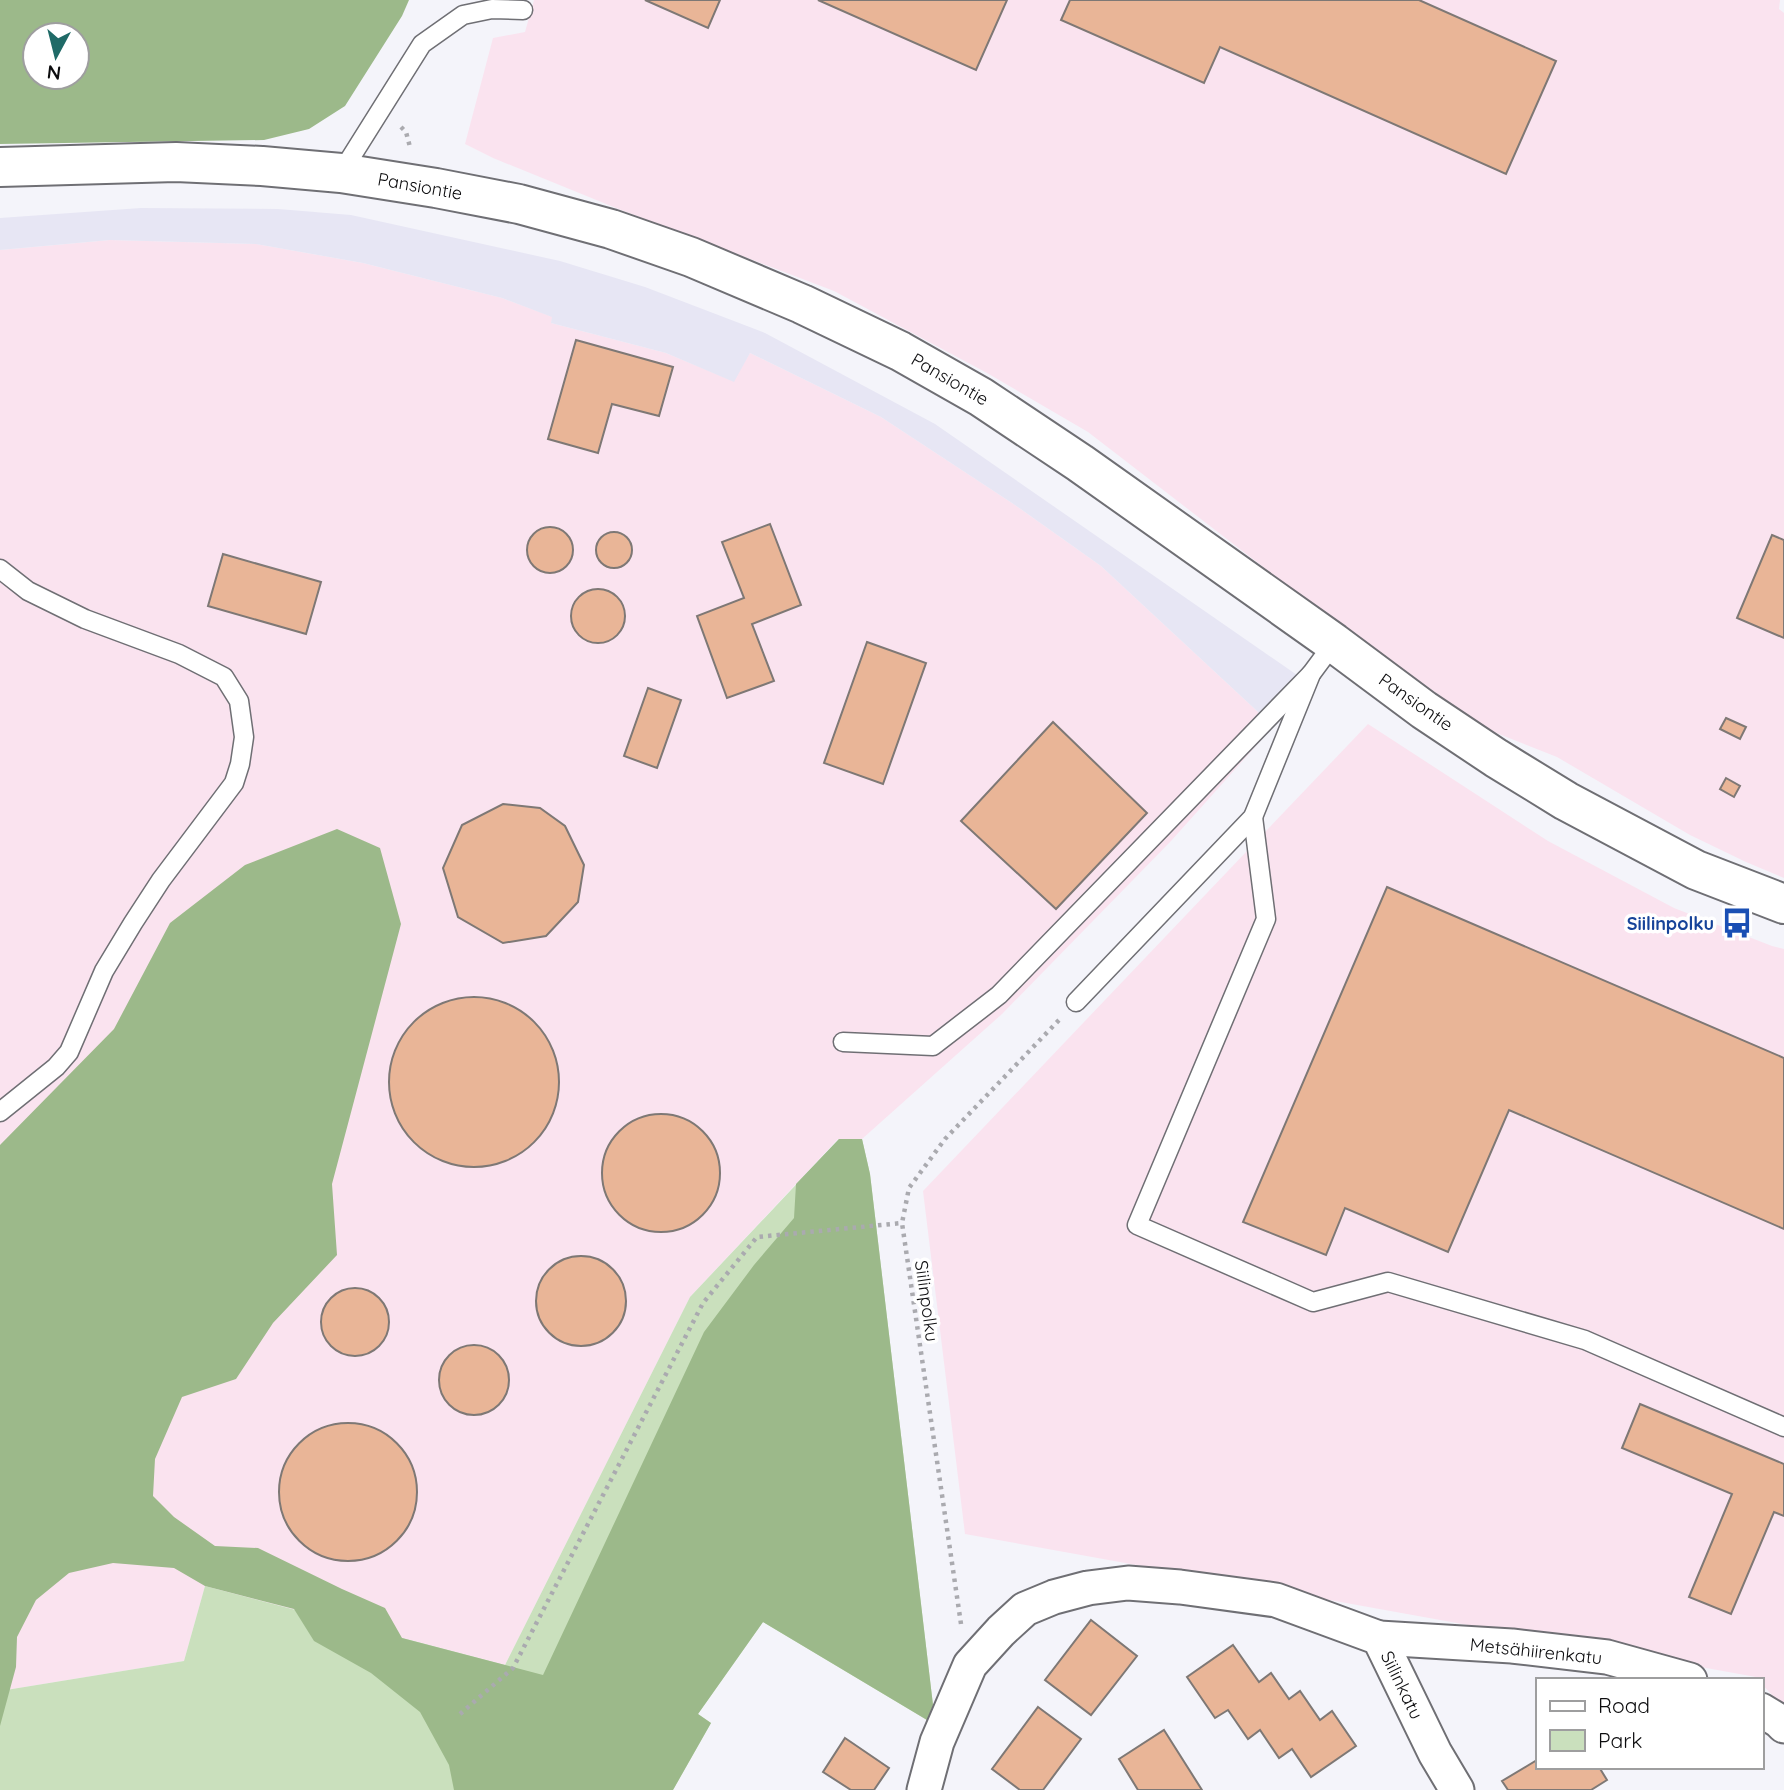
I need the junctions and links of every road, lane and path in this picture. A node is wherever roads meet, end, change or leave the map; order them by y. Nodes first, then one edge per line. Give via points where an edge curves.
1 (523, 9) dead end
2 (0, 167) edge
3 (341, 173) junction
4 (0, 569) edge
5 (1334, 643) junction
6 (1311, 674) junction
7 (1253, 817) junction
8 (1784, 904) edge
9 (1076, 1002) joint
10 (843, 1042) dead end
11 (0, 1112) edge
12 (902, 1223) junction
13 (1784, 1427) edge
14 (1379, 1639) junction
15 (971, 1665) junction
16 (1683, 1678) edge
17 (1763, 1711) edge
18 (460, 1714) dead end
19 (1784, 1726) edge
20 (923, 1790) edge
21 (1457, 1790) edge

1 - 3 lane via 492,9 463,16 422,44
2 - 3 street, Pansiontie via 176,162
3 - 5 street, Pansiontie via 519,204 611,229 691,257 827,315 981,397
4 - 11 lane via 28,591 85,619 179,654 224,677 239,701 244,737 234,783 133,923 104,971 69,1052
5 - 6 lane
5 - 8 street, Pansiontie via 1424,710 1566,801 1696,870
6 - 7 lane
6 - 10 lane via 999,995 933,1046
7 - 9 lane
7 - 13 lane via 1266,919 1137,1226 1313,1302 1388,1282 1584,1340
9 - 12 path, Siilinpolku via 945,1139 909,1188
12 - 15 path, Siilinpolku via 957,1610
12 - 18 path via 757,1237 703,1303 513,1668
14 - 15 street, Siilinkatu via 1276,1600 1128,1583 1088,1588 1026,1609
14 - 16 street, Metsähiirenkatu via 1607,1657
14 - 21 street, Siilinkatu
15 - 20 street, Siilinkatu via 937,1742
17 - 19 street

